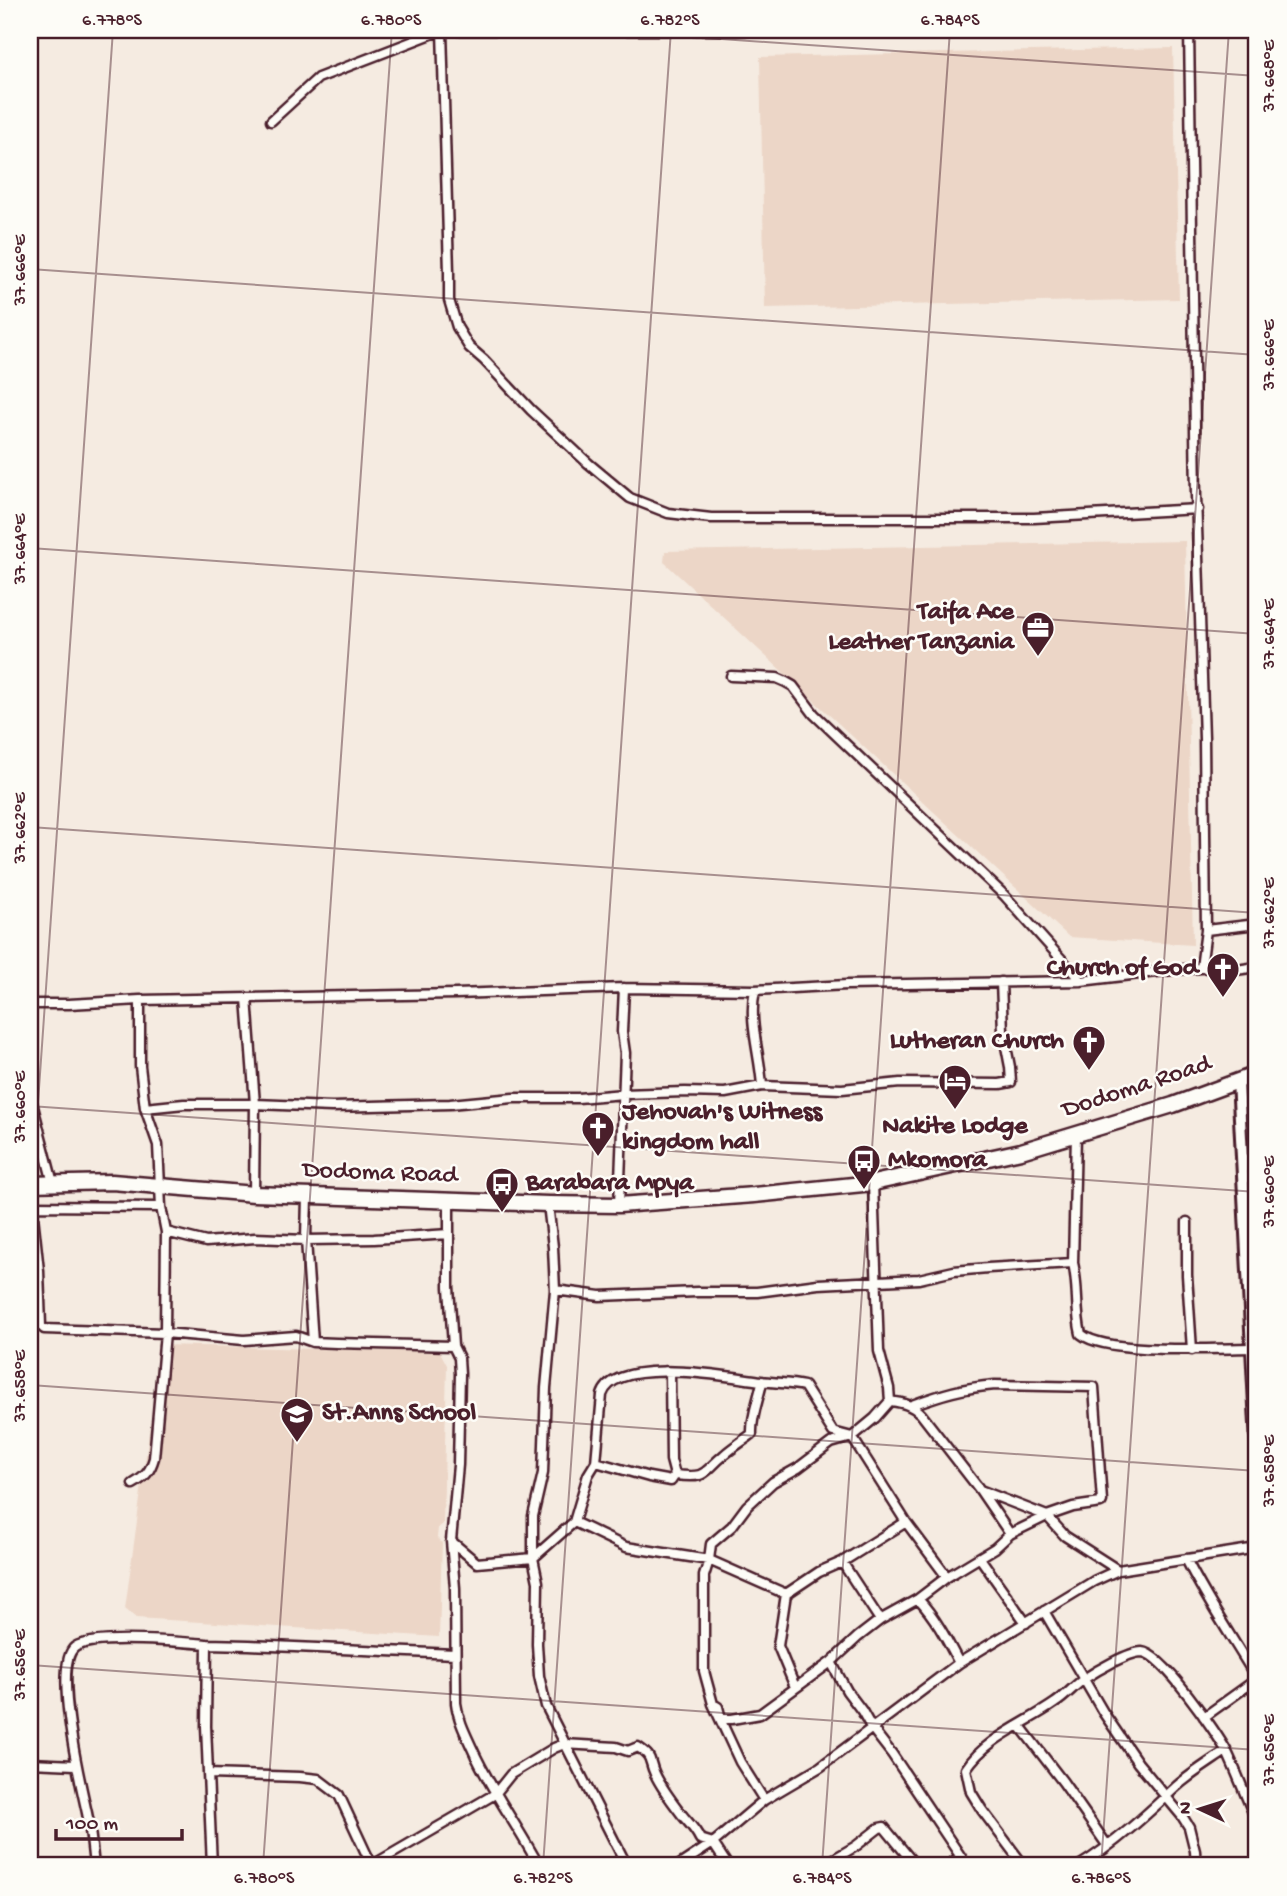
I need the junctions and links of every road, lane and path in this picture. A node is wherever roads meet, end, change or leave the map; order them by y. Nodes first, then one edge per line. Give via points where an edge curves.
1 (442, 30) edge
2 (999, 30) edge
3 (1189, 30) edge
4 (271, 121) dead end
5 (1198, 509) junction
6 (731, 676) dead end
7 (1257, 924) edge
8 (1206, 930) junction
9 (1257, 967) edge
10 (1201, 968) junction
11 (1081, 981) junction
12 (1001, 982) junction
13 (624, 988) junction
14 (755, 990) junction
15 (247, 998) junction
16 (140, 999) junction
17 (30, 1004) edge
18 (1257, 1074) edge
19 (1238, 1080) junction
20 (762, 1086) junction
21 (623, 1094) junction
22 (30, 1095) edge
23 (255, 1104) junction
24 (145, 1108) junction
25 (1076, 1135) junction
26 (1243, 1160) junction
27 (1257, 1160) edge
28 (52, 1183) junction
29 (873, 1183) junction
30 (30, 1184) edge
31 (160, 1185) junction
32 (254, 1194) junction
33 (307, 1195) junction
34 (449, 1202) junction
35 (548, 1204) junction
36 (619, 1205) junction
37 (31, 1206) edge
38 (161, 1207) junction
39 (1245, 1218) junction
40 (1187, 1222) dead end
41 (1257, 1224) edge
42 (166, 1231) junction
43 (449, 1234) junction
44 (306, 1240) junction
45 (1073, 1263) junction
46 (876, 1280) junction
47 (555, 1290) junction
48 (165, 1333) junction
49 (313, 1342) junction
50 (453, 1346) junction
51 (1255, 1348) edge
52 (1192, 1350) junction
53 (670, 1372) junction
54 (762, 1382) junction
55 (890, 1401) junction
56 (912, 1405) junction
57 (852, 1437) junction
58 (1257, 1444) edge
59 (596, 1462) junction
60 (675, 1475) junction
61 (133, 1485) dead end
62 (980, 1490) junction
63 (1047, 1517) junction
64 (574, 1522) junction
65 (906, 1522) junction
66 (1010, 1534) junction
67 (451, 1541) junction
68 (1257, 1548) edge
69 (980, 1558) junction
70 (533, 1559) junction
71 (1186, 1559) junction
72 (709, 1560) junction
73 (842, 1562) junction
74 (1118, 1570) junction
75 (947, 1577) junction
76 (786, 1594) junction
77 (918, 1599) junction
78 (1044, 1611) junction
79 (880, 1620) junction
80 (1026, 1623) junction
81 (207, 1644) junction
82 (455, 1654) junction
83 (831, 1662) junction
84 (959, 1663) junction
85 (1083, 1679) junction
86 (1257, 1679) edge
87 (795, 1687) junction
88 (713, 1704) junction
89 (1204, 1717) junction
90 (1020, 1726) junction
91 (871, 1727) junction
92 (564, 1744) junction
93 (1226, 1751) junction
94 (30, 1763) edge
95 (75, 1765) junction
96 (208, 1774) junction
97 (495, 1794) junction
98 (1165, 1798) junction
99 (764, 1800) junction
100 (1257, 1821) edge
101 (713, 1843) junction
102 (1107, 1845) junction
103 (960, 1857) junction
104 (94, 1866) edge
105 (212, 1866) edge
106 (372, 1866) edge
107 (539, 1866) edge
108 (627, 1866) edge
109 (678, 1866) edge
110 (728, 1866) edge
111 (822, 1866) edge
112 (916, 1866) edge
113 (947, 1866) edge
114 (967, 1866) edge
115 (1024, 1866) edge
116 (1079, 1866) edge
117 (1196, 1866) edge

1 - 2 street
1 - 4 street via 318,78
1 - 5 street via 449,300 457,327 469,347 531,410 630,498 668,513 711,518 1034,518
3 - 5 street
5 - 8 street
6 - 11 street via 777,678 793,687 814,714 1004,895
7 - 8 street
8 - 10 street
9 - 10 street via 1222,972
10 - 11 street
11 - 12 street
12 - 14 street
12 - 20 street via 1011,1082 900,1083 842,1089
13 - 14 street
13 - 15 street
13 - 21 street
14 - 20 street via 752,1017
15 - 16 street
15 - 23 street
16 - 17 street
16 - 24 street
18 - 19 highway, Dodoma Road
19 - 25 highway, Dodoma Road
19 - 26 street
20 - 21 street via 724,1093
21 - 23 street via 332,1107
21 - 36 street
22 - 28 street
23 - 24 street
23 - 32 street
24 - 31 street via 158,1145
25 - 29 highway, Dodoma Road
25 - 45 street
26 - 27 street
26 - 39 street
28 - 30 highway, Dodoma Road
28 - 31 highway, Dodoma Road
29 - 36 highway, Dodoma Road
29 - 46 street
31 - 32 highway, Dodoma Road
31 - 38 street
32 - 33 highway, Dodoma Road
33 - 34 highway, Dodoma Road
33 - 44 street
34 - 35 highway, Dodoma Road
34 - 43 street
35 - 36 highway, Dodoma Road
35 - 47 street
37 - 38 street
37 - 48 street via 44,1329
38 - 42 street
39 - 41 street
39 - 51 street
40 - 52 street
42 - 44 street via 206,1242
42 - 48 street
43 - 44 street
43 - 50 street
44 - 49 street
45 - 46 street
45 - 52 street via 1078,1322 1087,1339 1127,1347
46 - 47 street via 757,1292 600,1296
46 - 55 street via 879,1351
47 - 70 street via 543,1473 533,1516
48 - 49 street via 244,1340 296,1336
48 - 61 street via 154,1458 147,1476
49 - 50 street
50 - 67 street via 460,1374
51 - 52 street
51 - 58 street
53 - 54 street
53 - 59 street via 625,1376 604,1389
53 - 60 street
54 - 57 street via 804,1386 832,1432
54 - 60 street via 752,1434 708,1472 694,1477
55 - 56 street
55 - 57 street
56 - 62 street
56 - 63 street via 953,1390 981,1386 1094,1387 1102,1501
57 - 65 street
57 - 72 street via 831,1443 774,1482 711,1544
59 - 60 street via 649,1477 671,1480
59 - 64 street
62 - 63 street
62 - 66 street
63 - 66 street
63 - 74 street via 1065,1536
64 - 70 street
64 - 72 street via 626,1547
65 - 73 street
65 - 75 street
66 - 69 street
67 - 70 street via 477,1563
67 - 82 street
68 - 71 street
69 - 75 street
69 - 80 street
70 - 92 street via 543,1696
71 - 74 street
71 - 86 street
72 - 76 street
72 - 88 street via 704,1576 704,1671
73 - 76 street
73 - 79 street
74 - 78 street
75 - 77 street
76 - 87 street via 778,1646
77 - 79 street
77 - 84 street
78 - 80 street
78 - 85 street
79 - 83 street
80 - 84 street
81 - 82 street
81 - 95 street via 113,1641 74,1648 68,1660 67,1694
81 - 96 street
82 - 97 street via 458,1717
83 - 87 street
83 - 91 street
84 - 91 street
85 - 89 street via 1135,1653 1149,1654 1170,1672
85 - 90 street
85 - 98 street
86 - 89 street
87 - 88 street via 760,1714 746,1717 721,1719
88 - 99 street
89 - 93 street
90 - 102 street
90 - 115 street via 989,1744 966,1769 971,1792
91 - 99 street via 820,1767
91 - 103 street
92 - 97 street via 511,1774
92 - 101 street via 628,1751 638,1747 652,1759 668,1796 700,1839
92 - 108 street
93 - 98 street
93 - 100 street
94 - 95 street
95 - 104 street
96 - 105 street
96 - 106 street via 318,1779 339,1795
97 - 106 street
97 - 107 street
98 - 102 street
98 - 117 street via 1189,1827
99 - 101 street
101 - 109 street
101 - 110 street
102 - 116 street
103 - 113 street
103 - 114 street
111 - 112 street via 878,1828 884,1828

